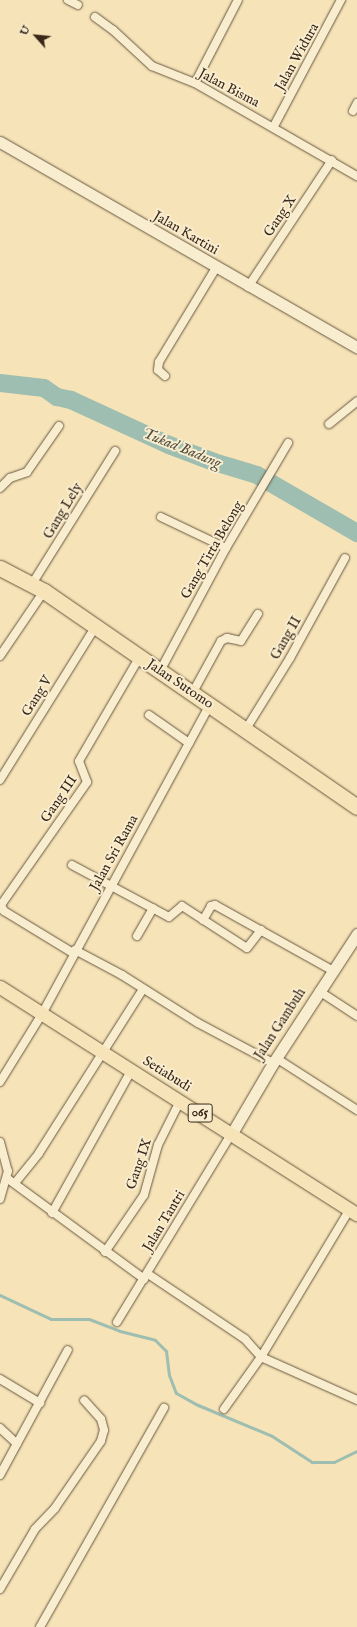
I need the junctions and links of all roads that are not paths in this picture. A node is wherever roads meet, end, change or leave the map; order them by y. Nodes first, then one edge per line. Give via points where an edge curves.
1 (68, 0) edge
2 (238, 0) edge
3 (342, 0) edge
4 (78, 5) dead end
5 (95, 16) dead end
6 (195, 83) junction
7 (357, 103) edge
8 (353, 111) dead end
9 (274, 126) junction
10 (0, 142) edge
11 (332, 160) junction
12 (357, 176) edge
13 (216, 268) junction
14 (248, 287) junction
15 (357, 347) edge
16 (165, 376) dead end
17 (357, 401) edge
18 (329, 424) dead end
19 (59, 426) dead end
20 (288, 443) dead end
21 (115, 451) dead end
22 (0, 488) edge
23 (161, 517) dead end
24 (226, 548) junction
25 (345, 558) dead end
26 (0, 568) edge
27 (38, 587) junction
28 (258, 614) dead end
29 (96, 626) junction
30 (0, 656) edge
31 (140, 656) junction
32 (160, 671) junction
33 (193, 692) junction
34 (210, 704) junction
35 (149, 715) dead end
36 (246, 729) junction
37 (189, 743) junction
38 (0, 780) edge
39 (357, 807) edge
40 (72, 865) dead end
41 (111, 886) junction
42 (153, 908) junction
43 (203, 920) junction
44 (261, 930) junction
45 (357, 934) edge
46 (137, 936) dead end
47 (74, 951) junction
48 (332, 970) junction
49 (0, 987) edge
50 (143, 989) junction
51 (319, 991) junction
52 (42, 1014) junction
53 (357, 1016) edge
54 (103, 1054) junction
55 (274, 1061) junction
56 (130, 1071) junction
57 (0, 1082) edge
58 (180, 1101) junction
59 (357, 1110) edge
60 (232, 1133) junction
61 (0, 1142) edge
62 (11, 1181) junction
63 (0, 1199) edge
64 (355, 1211) edge
65 (52, 1213) junction
66 (105, 1252) junction
67 (146, 1276) junction
68 (117, 1322) dead end
69 (68, 1350) dead end
70 (261, 1357) junction
71 (0, 1379) edge
72 (84, 1400) dead end
73 (357, 1400) edge
74 (40, 1403) junction
75 (164, 1408) dead end
76 (224, 1409) dead end
77 (0, 1428) edge
78 (16, 1444) junction
79 (0, 1475) edge
80 (0, 1589) edge
81 (40, 1627) edge

1 - 4 street
2 - 6 street
3 - 9 street, Jalan Widura
5 - 6 street, Jalan Bisma via 152,66
6 - 9 street, Jalan Bisma via 233,106
7 - 8 street
9 - 11 street, Jalan Bisma
10 - 13 main road, Jalan Kartini
11 - 12 street, Jalan Bisma
11 - 14 street, Gang X
13 - 14 main road, Jalan Kartini
13 - 16 street via 159,362 158,370
14 - 15 main road, Jalan Kartini
17 - 18 street
19 - 22 street via 27,472 10,478
20 - 24 street, Gang Tirta Belong
21 - 27 street, Gang Lely
23 - 24 street
24 - 32 street, Gang Tirta Belong
25 - 36 street, Gang II via 290,658
26 - 27 highway, Jalan Sutomo
27 - 29 highway, Jalan Sutomo
27 - 30 street, Gang Lely
28 - 33 street via 241,641 227,638 221,641
29 - 31 highway, Jalan Sutomo
29 - 38 street, Gang V
31 - 32 highway, Jalan Sutomo
31 - 47 street, Gang III via 79,761 87,782 1,905 4,911
32 - 33 highway, Jalan Sutomo
33 - 34 highway, Jalan Sutomo
34 - 36 highway, Jalan Sutomo
34 - 37 street, Jalan Sri Rama
35 - 37 street
36 - 39 highway, Jalan Sutomo
37 - 41 street, Jalan Sri Rama
40 - 41 street
41 - 42 street
41 - 47 street, Jalan Sri Rama
42 - 43 street via 170,917 182,906
42 - 46 street
43 - 44 street via 211,906 215,905
43 - 44 street via 247,948
44 - 48 street
45 - 48 main road, Jalan Gambuh
47 - 50 street
47 - 52 street, Jalan Sri Rama
48 - 51 main road, Jalan Gambuh
49 - 52 main road, Setiabudi / 065
50 - 54 street
50 - 55 street via 198,1023
51 - 53 street
51 - 55 main road, Jalan Gambuh
52 - 54 main road, Setiabudi / 065
52 - 57 street, Jalan Sri Rama
54 - 56 main road, Setiabudi / 065
54 - 62 street via 40,1153
55 - 59 street
55 - 60 main road, Jalan Gambuh
56 - 58 main road, Setiabudi / 065
56 - 65 street
58 - 60 main road, Setiabudi / 065
58 - 66 street, Gang IX via 158,1145 144,1195
60 - 64 main road, Setiabudi / 065
60 - 67 street, Jalan Tantri
61 - 62 street
62 - 63 street
62 - 65 street
64 - 70 street
65 - 66 street
66 - 67 street
67 - 68 street, Jalan Tantri
67 - 70 street via 245,1339
69 - 74 street
70 - 73 street
70 - 76 street
71 - 74 street
72 - 80 street via 101,1419 104,1430 101,1441 54,1508 35,1529
74 - 78 street
75 - 81 street
77 - 78 street
78 - 79 street

